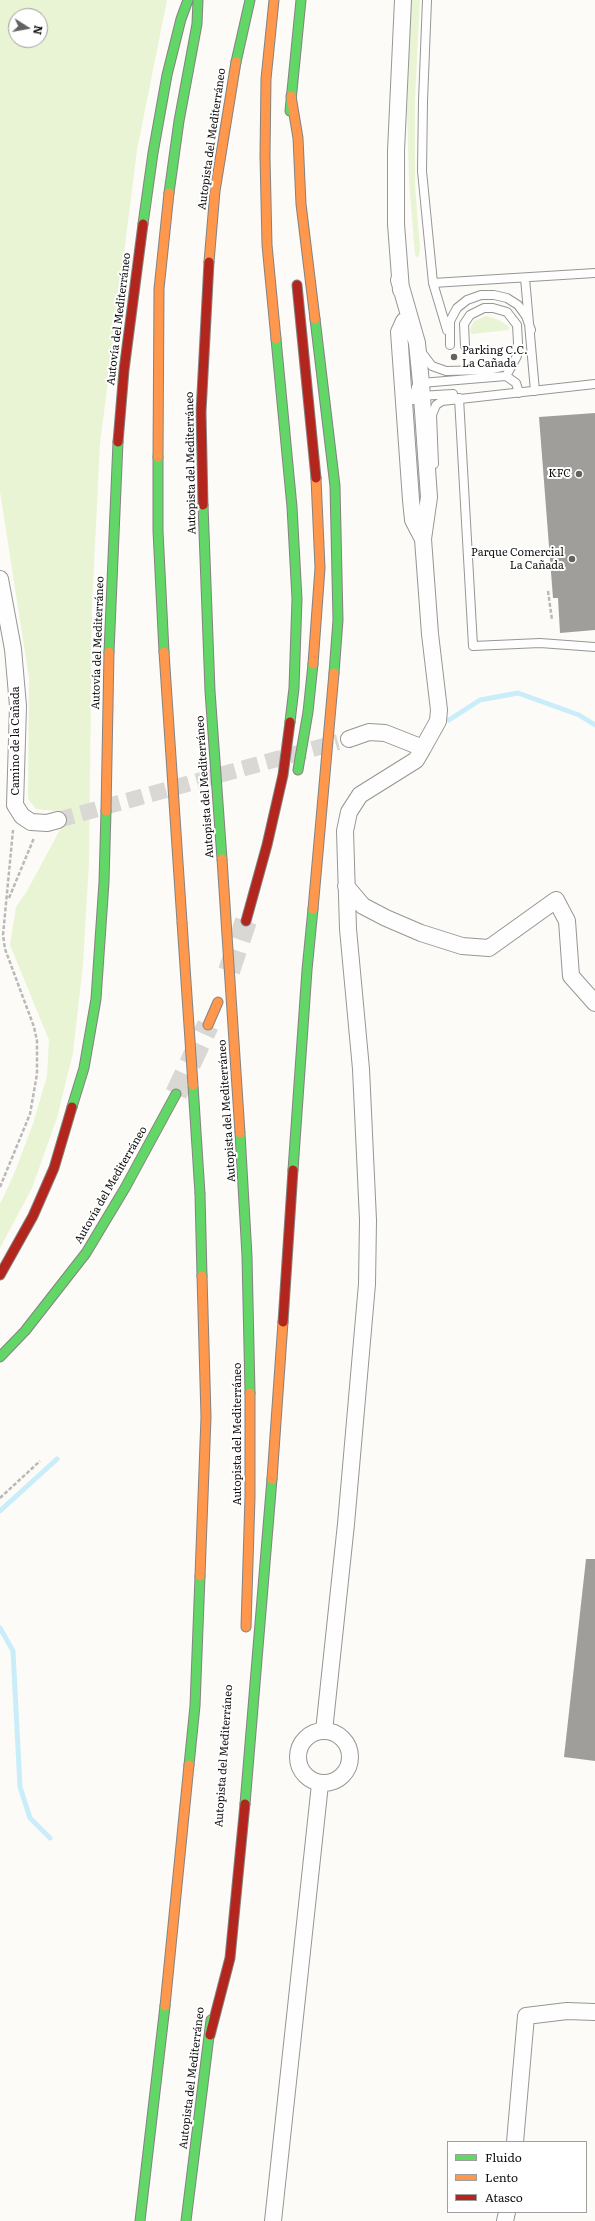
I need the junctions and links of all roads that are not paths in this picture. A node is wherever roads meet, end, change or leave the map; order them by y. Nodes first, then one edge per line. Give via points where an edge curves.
1 (188, 0) edge
2 (198, 0) edge
3 (250, 0) edge
4 (274, 0) edge
5 (301, 0) edge
6 (402, 0) edge
7 (427, 0) edge
8 (290, 96) junction
9 (292, 211) dead end
10 (296, 272) dead end
11 (595, 273) edge
12 (525, 278) junction
13 (399, 280) junction
14 (433, 283) junction
15 (404, 321) junction
16 (531, 330) junction
17 (449, 334) junction
18 (417, 343) junction
19 (450, 345) dead end
20 (465, 346) dead end
21 (510, 365) junction
22 (470, 370) junction
23 (506, 376) junction
24 (484, 378) junction
25 (595, 384) edge
26 (417, 391) junction
27 (535, 391) junction
28 (519, 393) junction
29 (459, 398) junction
30 (429, 497) junction
31 (426, 514) junction
32 (422, 539) junction
33 (0, 579) edge
34 (595, 647) edge
35 (349, 739) tunnel mouth
36 (423, 748) junction
37 (296, 779) dead end
38 (284, 814) dead end
39 (55, 821) tunnel mouth
40 (267, 845) junction
41 (346, 886) junction
42 (246, 921) tunnel mouth
43 (218, 1002) dead end
44 (595, 1003) edge
45 (208, 1025) tunnel mouth
46 (176, 1094) tunnel mouth
47 (0, 1275) edge
48 (0, 1357) edge
49 (245, 1640) dead end
50 (324, 1731) junction
51 (320, 1784) junction
52 (216, 1973) dead end
53 (595, 2012) edge
54 (210, 2035) junction
55 (515, 2141) edge
56 (140, 2221) edge
57 (186, 2221) edge
58 (273, 2221) edge

1 - 47 highway, Autovía del Mediterráneo via 180,19 153,153 124,378 111,586 104,882 96,999 84,1068 54,1168 33,1216
2 - 56 highway, bridge via 197,24 168,200 160,289 157,366 159,539 168,725 200,1194 206,1417 195,1706 167,1991
3 - 49 highway, Autopista del Mediterráneo, bridge via 232,80 215,191 204,304 201,397 203,525 210,683 248,1256 250,1497
4 - 40 highway via 266,78 267,245 286,432 297,599 294,688 283,775
5 - 8 highway
6 - 13 street via 396,151
7 - 14 lane via 422,171
8 - 9 highway
8 - 54 highway via 298,138 301,204 335,486 338,620 323,819 307,970 270,1513 250,1750 230,1958
10 - 37 highway via 318,495 320,568 308,712
11 - 12 lane
12 - 14 lane
12 - 16 lane
13 - 15 street
13 - 18 street
14 - 17 lane
15 - 26 street
15 - 32 street via 399,332 411,500 413,520
16 - 17 lane via 526,316 518,305 507,298 481,295 467,300 457,308 450,321
16 - 27 lane
17 - 19 lane
18 - 22 lane via 424,357 435,368 446,371
18 - 26 street
20 - 21 lane via 464,324 470,315 484,308 500,309 510,315 517,326 518,351
21 - 22 lane via 503,368
21 - 23 lane
22 - 24 lane
23 - 24 lane
23 - 28 lane via 516,383
24 - 26 lane
25 - 27 lane
26 - 29 lane via 450,394
26 - 30 street
26 - 31 street via 418,480
27 - 28 lane
28 - 29 lane
29 - 30 lane via 442,400 433,411 434,462
29 - 34 lane via 473,646 540,643
30 - 31 street
31 - 32 street
32 - 36 street via 439,710 438,721
33 - 39 street, Camino de la Cañada via 13,649 18,706 15,805 22,816 31,822 42,824
35 - 36 street via 369,732 385,733
36 - 41 street via 416,760 360,795 349,812 345,831
38 - 40 highway
40 - 42 highway
41 - 44 street via 363,906 386,918 462,946 489,948 556,900 567,921 572,976
41 - 50 street via 361,1069 368,1220 367,1284 346,1524
43 - 45 highway
46 - 48 highway, Autovía del Mediterráneo via 86,1253
50 - 51 street via 309,1736 300,1745 297,1757 300,1769 307,1778
50 - 51 street via 337,1734 343,1739 349,1748 350,1764 345,1774 334,1782
51 - 58 street
52 - 54 highway, Autopista del Mediterráneo
53 - 55 street via 567,2011 526,2016
54 - 57 highway, Autopista del Mediterráneo

